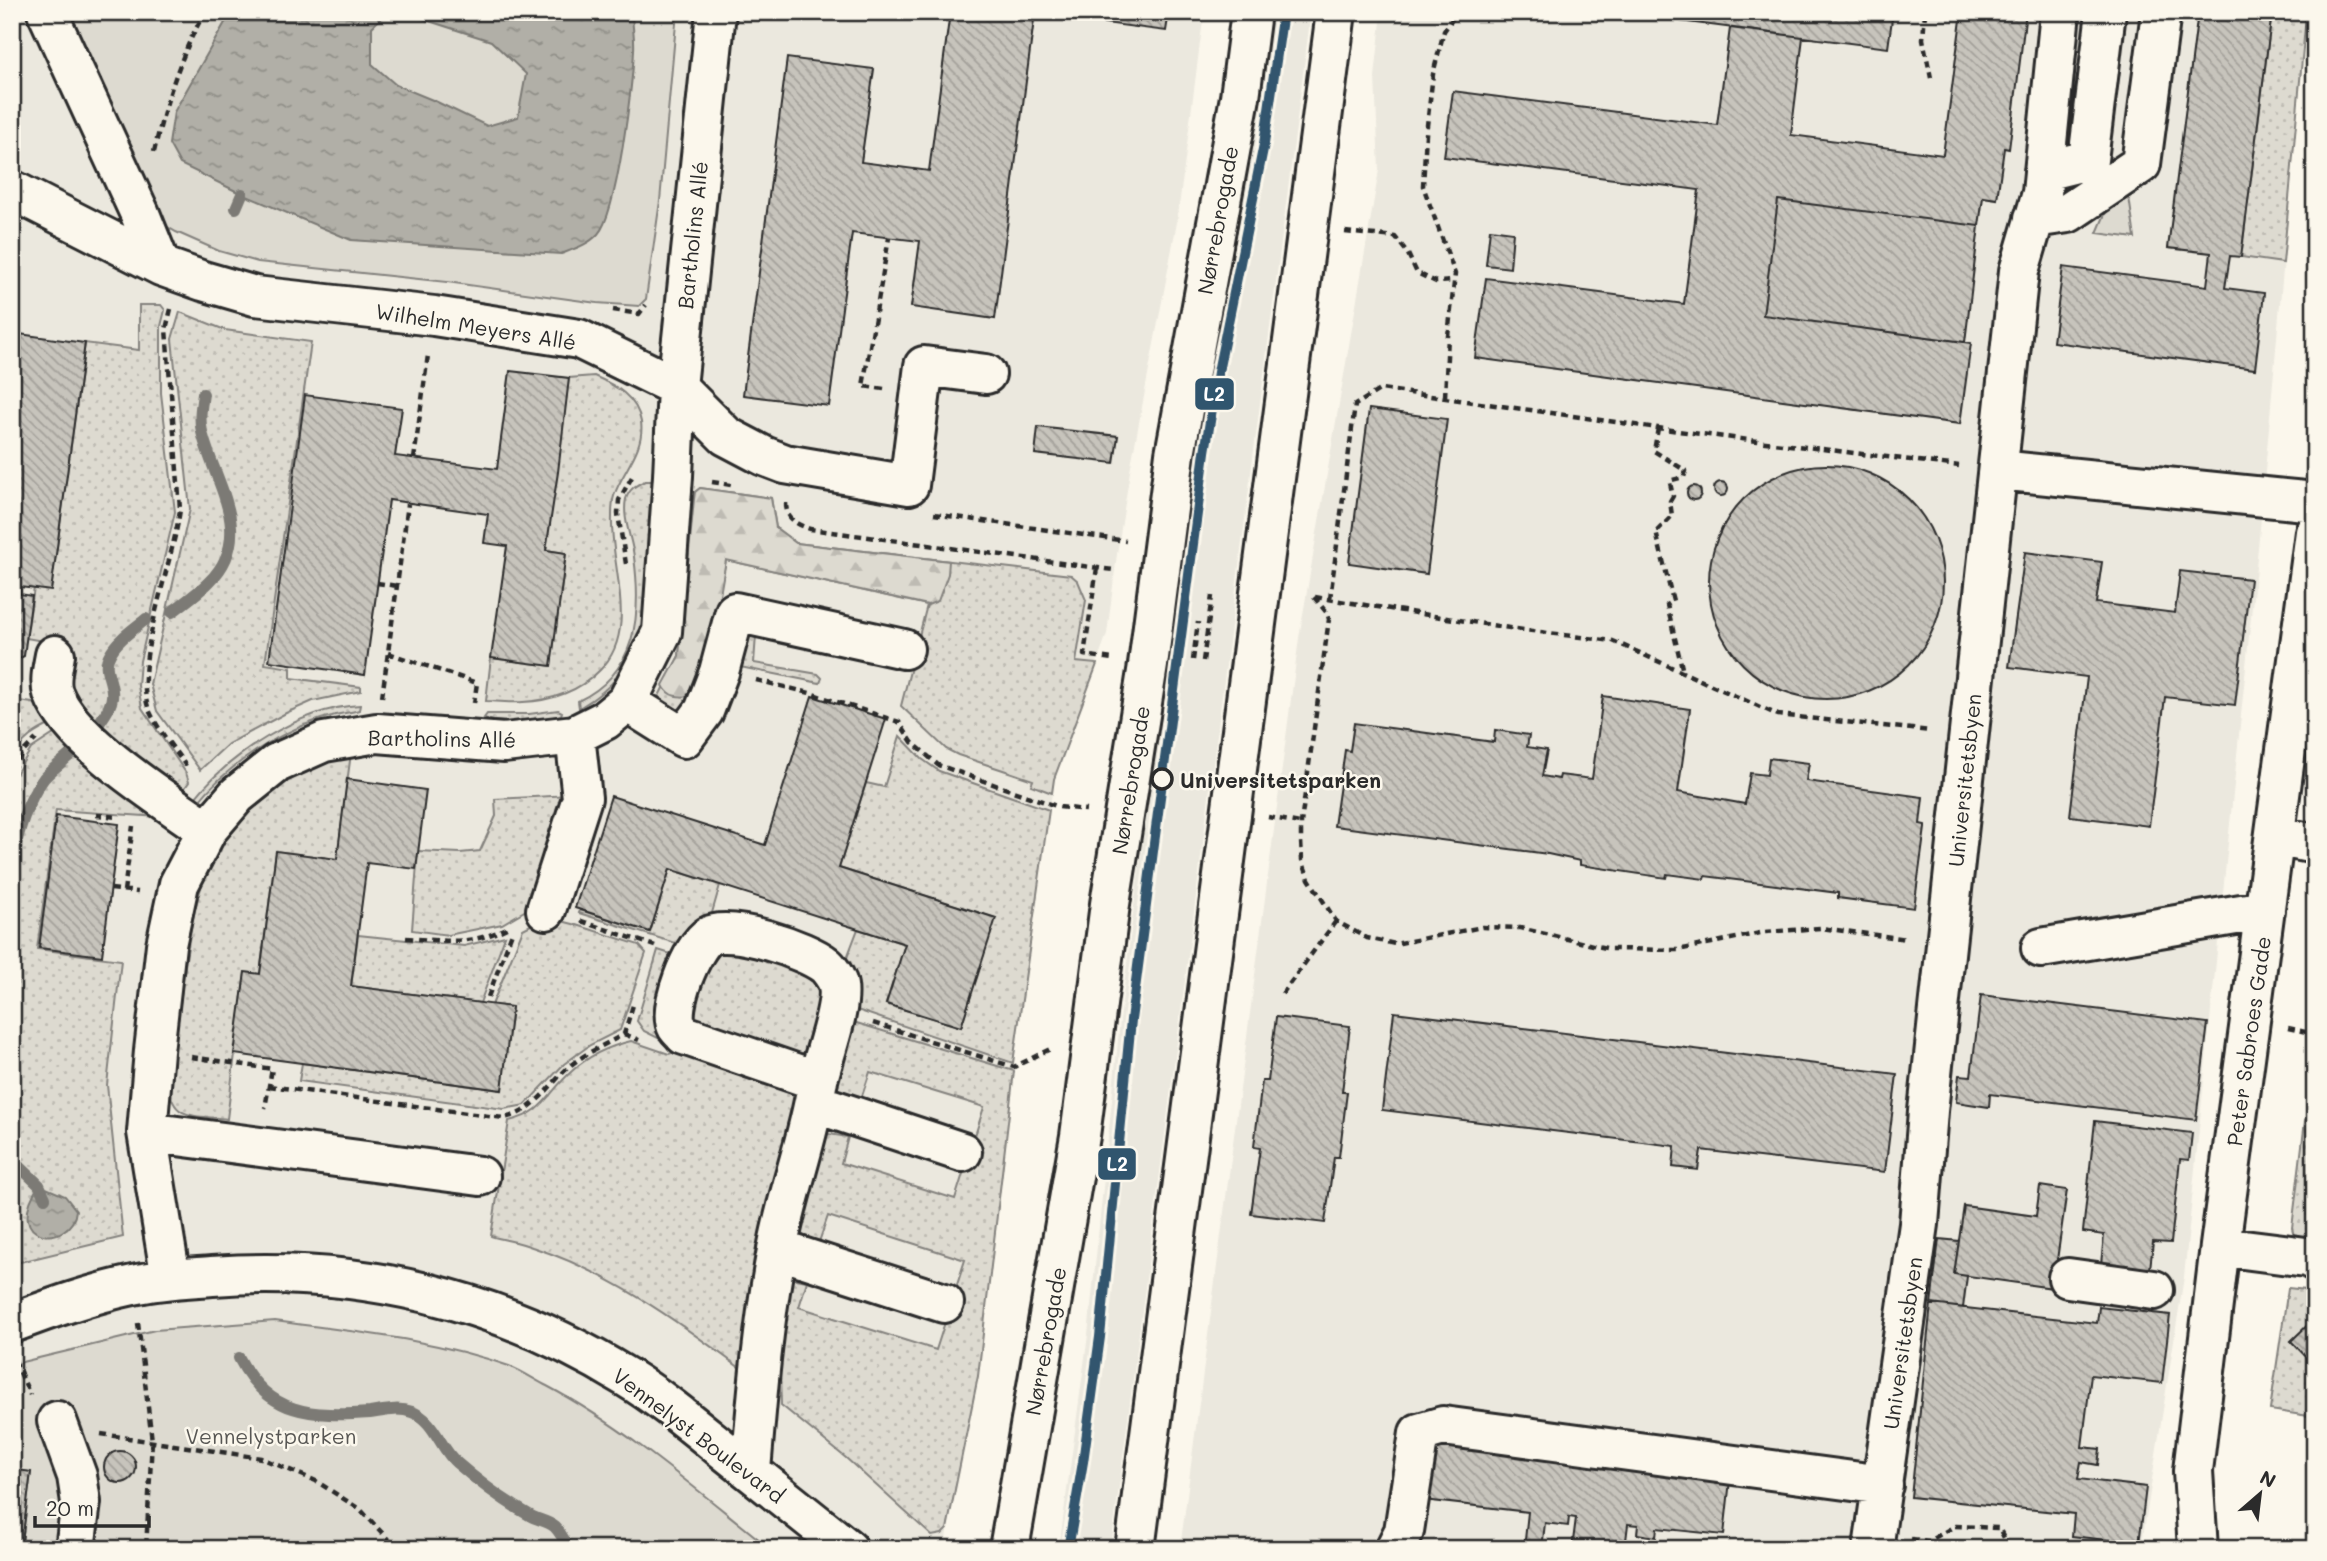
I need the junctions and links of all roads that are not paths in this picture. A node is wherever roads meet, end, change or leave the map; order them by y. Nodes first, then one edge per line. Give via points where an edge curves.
1 (47, 12) edge
2 (716, 12) edge
3 (1251, 12) edge
4 (1336, 12) edge
5 (2060, 12) edge
6 (2106, 12) edge
7 (2161, 12) edge
8 (2044, 171) junction
9 (12, 190) edge
10 (2034, 218) junction
11 (161, 265) junction
12 (986, 374) dead end
13 (677, 387) junction
14 (1998, 470) junction
15 (2315, 502) edge
16 (2314, 538) edge
17 (904, 649) dead end
18 (55, 655) dead end
19 (627, 702) junction
20 (576, 735) junction
21 (206, 830) junction
22 (2275, 835) junction
23 (2315, 845) edge
24 (547, 910) road end
25 (2265, 910) junction
26 (2041, 948) dead end
27 (816, 1092) junction
28 (147, 1132) junction
29 (962, 1152) dead end
30 (480, 1176) dead end
31 (2220, 1246) junction
32 (777, 1249) junction
33 (2315, 1261) edge
34 (2068, 1278) dead end
35 (152, 1282) junction
36 (2154, 1290) dead end
37 (944, 1303) dead end
38 (12, 1323) edge
39 (57, 1421) dead end
40 (751, 1471) junction
41 (1883, 1485) junction
42 (75, 1549) edge
43 (848, 1549) edge
44 (1009, 1549) edge
45 (1135, 1549) edge
46 (1395, 1549) edge
47 (1874, 1549) edge
48 (2198, 1549) edge

1 - 11 street
2 - 13 street, Bartholins Allé
3 - 44 street, Nørrebrogade via 1240,97 1175,454 1080,1136
4 - 45 street
5 - 8 street, Universitetsbyen
6 - 8 street via 2088,160
7 - 10 street via 2141,164 2068,214
8 - 10 street, Universitetsbyen
9 - 11 street, Wilhelm Meyers Allé
10 - 14 street, Universitetsbyen via 2019,271
11 - 13 street, Wilhelm Meyers Allé via 255,296 434,316 579,339
12 - 13 street, Wilhelm Meyers Allé via 924,366 909,485 785,464 764,456 726,436
13 - 19 street, Bartholins Allé via 662,632
14 - 15 street
14 - 41 street, Universitetsbyen via 1919,1224
16 - 22 street, Peter Sabroes Gade
17 - 19 street via 735,612 704,711 684,738
18 - 21 street via 53,691 69,720 87,740
19 - 20 street, Bartholins Allé
20 - 21 street, Bartholins Allé via 504,743 377,733 324,742 277,763 237,795
20 - 24 street via 582,797
21 - 28 street, Bartholins Allé via 179,884 166,945
22 - 23 street
22 - 25 street, Peter Sabroes Gade
25 - 26 street
25 - 31 street, Peter Sabroes Gade
27 - 27 street via 836,1012 838,983 826,965 805,953 739,933 709,936 691,959 678,994 676,1026 684,1035
27 - 29 street
27 - 32 street
28 - 30 street
28 - 35 street, Bartholins Allé
31 - 33 street
31 - 48 street, Peter Sabroes Gade via 2193,1471
32 - 37 street
32 - 40 street via 762,1340
34 - 36 street
35 - 38 street, Vennelyst Boulevard via 70,1301
35 - 40 street, Vennelyst Boulevard via 263,1272 354,1279 483,1309 556,1339 628,1378
39 - 42 street via 77,1476 81,1502
40 - 43 street, Vennelyst Boulevard
41 - 46 street via 1443,1426 1419,1433 1404,1531
41 - 47 street, Universitetsbyen

